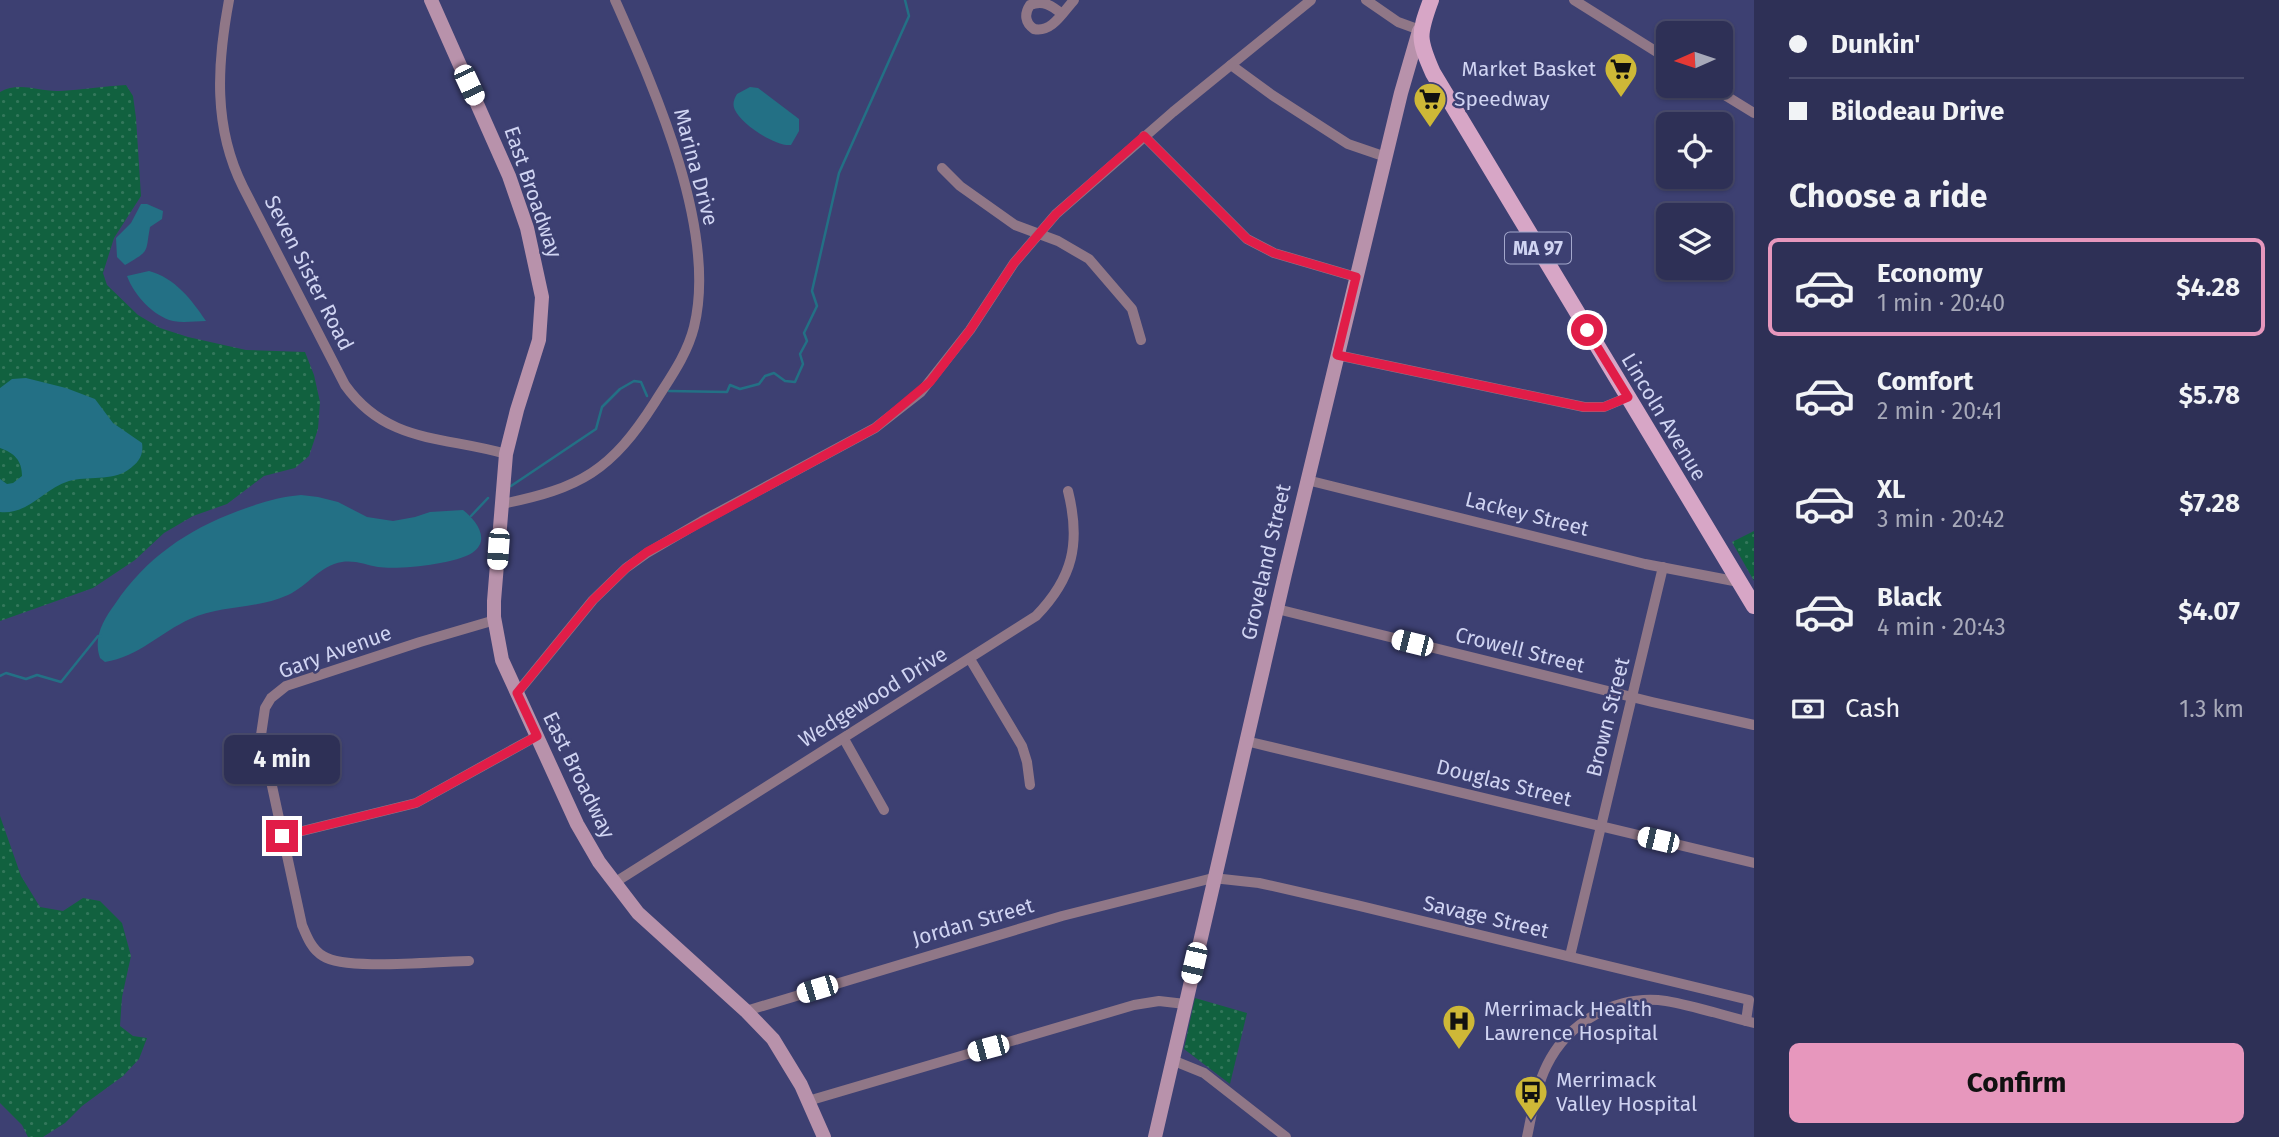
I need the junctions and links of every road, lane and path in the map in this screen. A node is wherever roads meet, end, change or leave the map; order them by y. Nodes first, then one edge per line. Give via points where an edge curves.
1 (229, 0) edge
2 (432, 0) edge
3 (615, 0) edge
4 (1074, 0) edge
5 (1311, 0) edge
6 (1366, 0) edge
7 (1431, 0) edge
8 (1574, 0) edge
9 (1062, 14) dead end
10 (1420, 30) junction
11 (1656, 51) edge
12 (1231, 65) junction
13 (1730, 98) edge
14 (1754, 113) edge
15 (1144, 136) junction
16 (1386, 157) junction
17 (942, 168) dead end
18 (1038, 235) junction
19 (1356, 277) junction
20 (1141, 340) dead end
21 (1337, 355) junction
22 (1628, 397) junction
23 (506, 454) junction
24 (1307, 480) junction
25 (1068, 491) dead end
26 (502, 504) junction
27 (1663, 567) junction
28 (1739, 582) junction
29 (1754, 606) edge
30 (1277, 609) junction
31 (495, 620) junction
32 (970, 659) junction
33 (517, 693) junction
34 (1633, 698) junction
35 (1754, 724) edge
36 (537, 736) junction
37 (844, 739) junction
38 (1246, 741) junction
39 (1030, 785) dead end
40 (884, 810) dead end
41 (1602, 827) junction
42 (282, 836) junction
43 (1754, 863) edge
44 (1213, 878) junction
45 (614, 883) junction
46 (1570, 956) junction
47 (469, 961) dead end
48 (1752, 1001) edge
49 (1185, 1004) junction
50 (746, 1010) junction
51 (1750, 1022) edge
52 (1172, 1060) junction
53 (808, 1101) junction
54 (824, 1137) edge
55 (1155, 1137) edge
56 (1286, 1137) edge
57 (1527, 1137) edge

1 - 23 street, Seven Sister Road via 219,68 230,156 345,385 362,406 407,433
2 - 23 street, East Broadway via 509,176 540,275 542,328
3 - 26 street, Marina Drive via 661,108 695,227 695,324 673,374 633,436 612,459 578,481
4 - 9 street
5 - 12 street
6 - 10 street via 1398,22
7 - 10 main road, Groveland Street
8 - 11 street
10 - 16 street, Groveland Street
10 - 22 main road, Lincoln Avenue / MA 97 via 1433,73
12 - 15 street
12 - 16 street via 1348,144
13 - 14 street
15 - 18 street
15 - 19 street via 1247,239 1274,253
16 - 19 street, Groveland Street
17 - 18 street via 1015,225
18 - 20 street via 1089,259 1132,309
18 - 33 street via 921,391 875,428 647,552 593,600
19 - 21 street, Groveland Street
21 - 22 street via 1584,407 1604,407
21 - 24 street, Groveland Street
22 - 28 main road, Lincoln Avenue / MA 97
23 - 26 street, East Broadway
24 - 27 street, Lackey Street
24 - 30 street, Groveland Street
25 - 32 street, Wedgewood Drive via 1073,551 1067,573 1030,621
26 - 31 street, East Broadway
27 - 28 street, Lackey Street
27 - 34 street, Brown Street
28 - 29 main road, Lincoln Avenue / MA 97
30 - 34 street, Crowell Street
30 - 38 street, Groveland Street
31 - 33 street, East Broadway via 499,649
31 - 42 street, Gary Avenue via 320,674 286,686 271,698 261,735
32 - 37 street, Wedgewood Drive
32 - 39 street via 1022,746
33 - 36 street, East Broadway
34 - 35 street, Crowell Street
34 - 41 street, Brown Street
36 - 42 street via 416,803
36 - 45 street, East Broadway via 577,824
37 - 40 street
37 - 45 street, Wedgewood Drive
38 - 41 street, Douglas Street
38 - 44 street, Groveland Street
41 - 43 street, Douglas Street
41 - 46 street, Brown Street
42 - 47 street, Gary Avenue via 302,925 312,946 324,957 363,964
44 - 46 street, Savage Street via 1297,891
44 - 49 street, Groveland Street
44 - 50 street, Jordan Street via 1039,922
45 - 50 street, East Broadway via 638,913
46 - 48 street, Savage Street
48 - 51 street, Savage Street
49 - 52 street, Groveland Street
49 - 53 street via 1159,1001 1134,1005
50 - 53 street, East Broadway via 773,1039
51 - 57 street via 1655,1001 1620,1004 1592,1015 1561,1042 1546,1065
52 - 55 street, Groveland Street
52 - 56 street via 1204,1073
53 - 54 street, East Broadway

